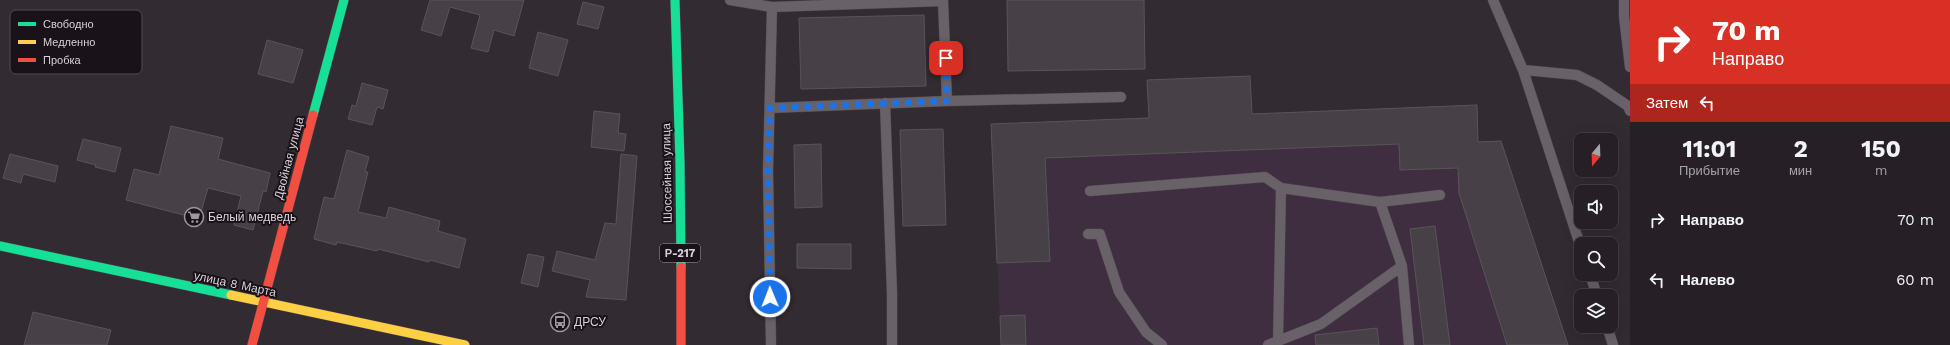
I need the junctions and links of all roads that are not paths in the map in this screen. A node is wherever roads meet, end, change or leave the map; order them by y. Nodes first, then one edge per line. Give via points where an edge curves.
1 (344, 0) edge
2 (675, 0) edge
3 (730, 0) edge
4 (1493, 0) edge
5 (1624, 0) edge
6 (772, 7) junction
7 (1630, 67) edge
8 (1523, 70) junction
9 (1121, 97) dead end
10 (947, 101) junction
11 (885, 104) junction
12 (1629, 106) edge
13 (770, 108) junction
14 (1281, 188) junction
15 (1090, 191) dead end
16 (1440, 195) dead end
17 (1380, 202) junction
18 (1088, 234) dead end
19 (1577, 237) edge
20 (0, 246) edge
21 (1402, 266) junction
22 (263, 302) junction
23 (1609, 333) edge
24 (1278, 341) junction
25 (252, 345) edge
26 (465, 345) edge
27 (681, 345) edge
28 (771, 345) edge
29 (892, 345) edge
30 (1162, 345) edge
31 (1268, 345) edge
32 (1408, 345) edge
33 (1613, 345) edge

1 - 22 main road, Двойная улица
2 - 27 main road, Шоссейная улица / Р-217 via 680,162
3 - 6 lane
4 - 8 lane
5 - 7 lane
6 - 10 lane via 943,1
6 - 13 lane
8 - 12 lane via 1577,75
8 - 19 lane
9 - 10 lane
10 - 11 lane
11 - 13 lane
11 - 29 lane
13 - 28 lane via 768,171
14 - 15 lane via 1265,177
14 - 17 lane
14 - 24 lane
16 - 17 lane
17 - 21 lane
18 - 30 lane via 1100,234 1119,292 1146,332
20 - 22 main road, улица 8 Марта
21 - 24 lane via 1322,324
21 - 32 lane
22 - 25 main road, Двойная улица
22 - 26 main road, улица 8 Марта
23 - 33 lane
24 - 31 lane

